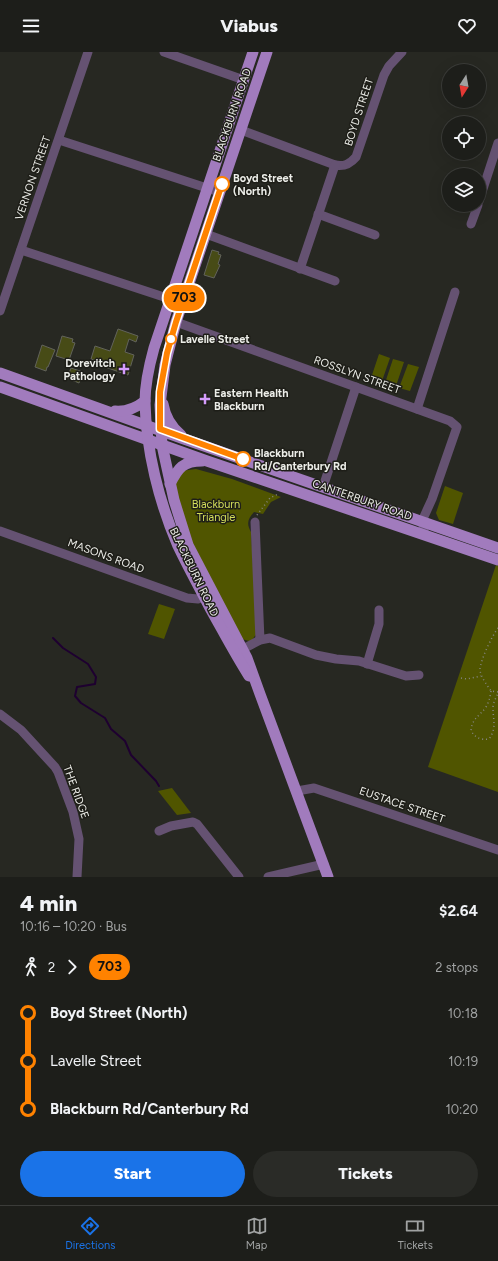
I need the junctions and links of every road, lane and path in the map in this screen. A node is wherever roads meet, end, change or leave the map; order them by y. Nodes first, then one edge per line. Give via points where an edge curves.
1 (88, 52) edge
2 (164, 52) edge
3 (253, 52) edge
4 (267, 52) edge
5 (402, 52) edge
6 (244, 80) junction
7 (241, 130) junction
8 (59, 140) junction
9 (497, 149) edge
10 (335, 165) junction
11 (486, 180) edge
12 (207, 188) junction
13 (220, 193) junction
14 (475, 212) edge
15 (318, 214) junction
16 (471, 224) dead end
17 (206, 234) junction
18 (375, 235) dead end
19 (21, 250) junction
20 (300, 268) junction
21 (335, 282) dead end
22 (455, 292) dead end
23 (170, 299) junction
24 (0, 311) edge
25 (176, 322) junction
26 (0, 373) edge
27 (0, 387) edge
28 (356, 387) junction
29 (160, 392) junction
30 (145, 401) junction
31 (417, 409) junction
32 (106, 410) junction
33 (146, 424) junction
34 (160, 429) junction
35 (184, 439) junction
36 (147, 440) junction
37 (162, 445) junction
38 (207, 461) junction
39 (170, 484) junction
40 (324, 487) junction
41 (276, 490) dead end
42 (255, 522) joint
43 (427, 523) junction
44 (0, 531) edge
45 (425, 535) junction
46 (498, 548) edge
47 (498, 560) edge
48 (208, 595) junction
49 (379, 610) dead end
50 (225, 616) junction
51 (498, 628) edge
52 (226, 637) junction
53 (260, 640) junction
54 (239, 651) junction
55 (367, 664) junction
56 (419, 675) dead end
57 (482, 675) junction
58 (461, 678) dead end
59 (491, 691) junction
60 (498, 693) edge
61 (0, 714) edge
62 (297, 791) junction
63 (159, 831) dead end
64 (498, 850) edge
65 (324, 864) junction
66 (77, 877) edge
67 (239, 877) edge
68 (268, 877) edge
69 (328, 877) edge

1 - 8 street, VERNON STREET
2 - 6 street
3 - 6 main road, BLACKBURN ROAD
4 - 7 main road, BLACKBURN ROAD
5 - 10 street, BOYD STREET via 384,75 356,158 342,167
6 - 12 main road, BLACKBURN ROAD
7 - 10 street
7 - 13 main road, BLACKBURN ROAD
8 - 12 street
8 - 19 street, VERNON STREET
9 - 11 street
10 - 15 street
12 - 13 street
12 - 23 main road, BLACKBURN ROAD
13 - 17 main road, BLACKBURN ROAD
14 - 16 street
15 - 18 street
15 - 20 street
17 - 20 street
17 - 25 main road, BLACKBURN ROAD
19 - 23 street
19 - 24 street, VERNON STREET
20 - 21 street
22 - 31 street
23 - 30 main road, BLACKBURN ROAD via 151,361
25 - 28 street, ROSSLYN STREET
25 - 29 main road, BLACKBURN ROAD
26 - 32 main road, CANTERBURY ROAD
27 - 36 main road, CANTERBURY ROAD
28 - 31 street, ROSSLYN STREET
28 - 40 street
29 - 34 main road, BLACKBURN ROAD
29 - 35 main road via 167,417 174,430
30 - 32 main road via 123,412
30 - 33 main road, BLACKBURN ROAD
31 - 43 street, ROSSLYN STREET via 450,421 457,427 432,499
32 - 33 main road, CANTERBURY ROAD
33 - 34 main road, CANTERBURY ROAD
33 - 36 main road, BLACKBURN ROAD
34 - 35 main road, CANTERBURY ROAD
34 - 37 main road, BLACKBURN ROAD
35 - 40 main road, CANTERBURY ROAD
36 - 37 main road, CANTERBURY ROAD
36 - 48 main road, BLACKBURN ROAD via 171,528 182,555
37 - 38 main road, CANTERBURY ROAD
37 - 39 main road, BLACKBURN ROAD
38 - 39 main road via 183,465
38 - 45 main road, CANTERBURY ROAD
39 - 48 main road, BLACKBURN ROAD via 188,545
40 - 43 main road, CANTERBURY ROAD
41 - 42 path via 281,493 270,498
42 - 53 street
43 - 45 street
43 - 46 main road, CANTERBURY ROAD
44 - 48 street, MASONS ROAD via 187,598 198,599
45 - 47 main road, CANTERBURY ROAD
48 - 50 main road, BLACKBURN ROAD
48 - 52 main road, BLACKBURN ROAD
49 - 55 street via 379,624
50 - 52 main road
50 - 54 main road, BLACKBURN ROAD
51 - 57 path via 480,668
52 - 54 main road, BLACKBURN ROAD
53 - 54 street
53 - 55 street via 270,638 316,655
54 - 62 main road, BLACKBURN ROAD via 260,694
55 - 56 street via 399,674
57 - 58 path
57 - 59 path
59 - 60 path
59 - 60 path via 486,708 471,723 470,731 475,737 489,738 493,733 493,708
61 - 66 street, THE RIDGE via 21,730 58,772 73,812 79,839
62 - 64 street, EUSTACE STREET via 314,788
62 - 65 main road, BLACKBURN ROAD
63 - 67 street via 171,826 193,822 197,824
65 - 68 street
65 - 69 main road, BLACKBURN ROAD

